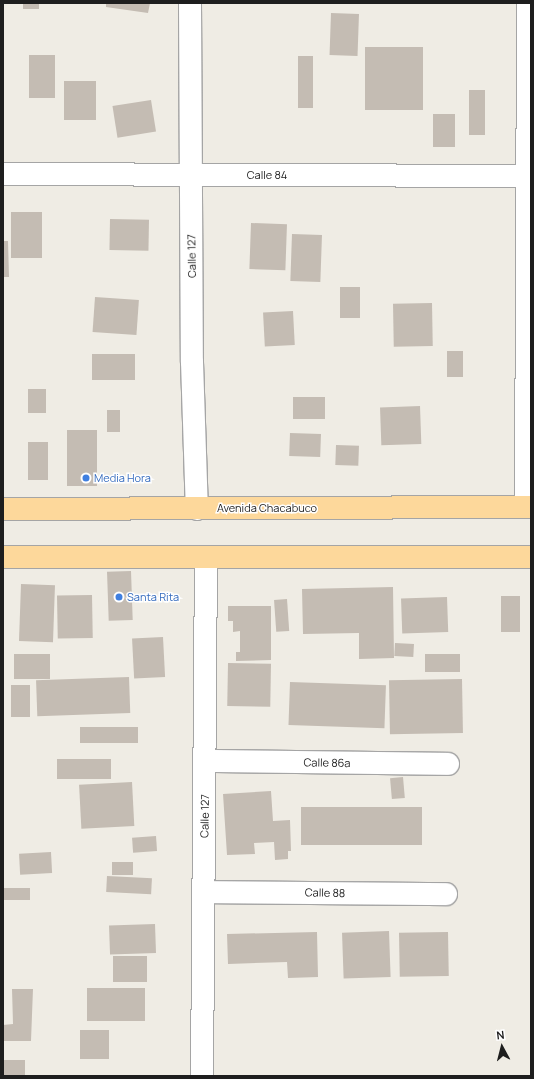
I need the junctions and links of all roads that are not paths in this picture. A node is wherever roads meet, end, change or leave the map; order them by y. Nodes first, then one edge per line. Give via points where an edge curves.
1 (190, 3) edge
2 (528, 3) edge
3 (3, 174) edge
4 (191, 175) junction
5 (529, 176) edge
6 (528, 507) edge
7 (3, 509) edge
8 (197, 509) junction
9 (3, 557) edge
10 (206, 557) junction
11 (531, 558) edge
12 (205, 761) junction
13 (448, 764) dead end
14 (204, 892) junction
15 (446, 894) dead end
16 (202, 1076) edge

1 - 4 street, Calle 127
2 - 5 street
3 - 4 street, Calle 84
4 - 5 street, Calle 84
4 - 8 street, Calle 127
5 - 6 street
6 - 8 main road, Avenida Chacabuco
7 - 8 main road, Avenida Chacabuco
9 - 10 main road
10 - 11 main road
10 - 12 street, Calle 127
12 - 13 street, Calle 86a
12 - 14 street, Calle 127
14 - 15 street, Calle 88
14 - 16 street, Calle 127

